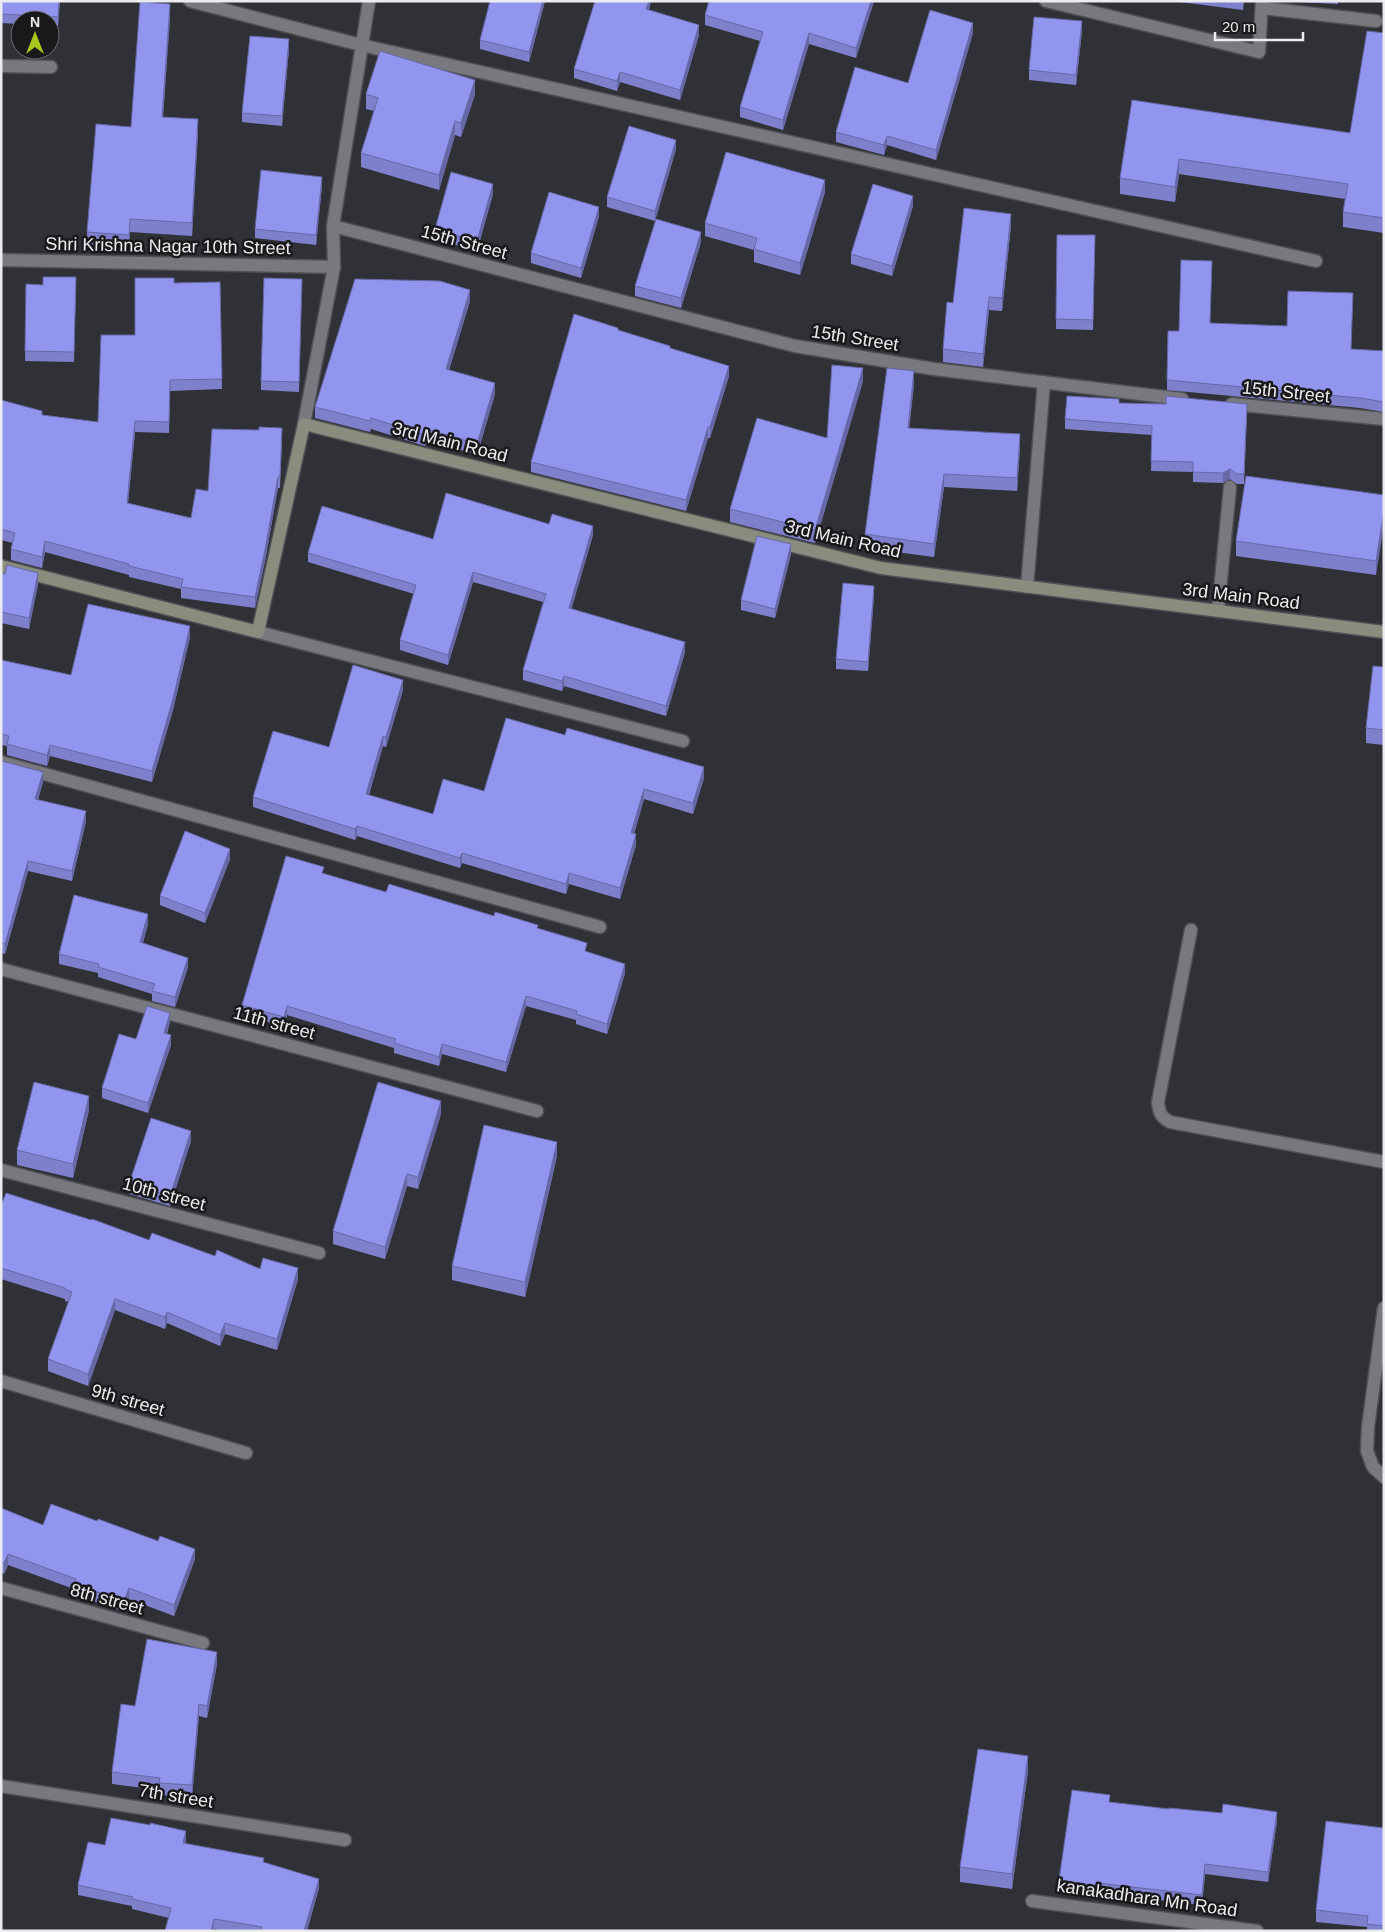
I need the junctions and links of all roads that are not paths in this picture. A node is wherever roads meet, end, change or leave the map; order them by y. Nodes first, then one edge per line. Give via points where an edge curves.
1 (190, 1) edge
2 (368, 1) edge
3 (1046, 1) edge
4 (1262, 4) edge
5 (1376, 20) dead end
6 (361, 45) junction
7 (1, 66) edge
8 (50, 67) dead end
9 (333, 226) junction
10 (1, 260) edge
11 (1316, 261) dead end
12 (334, 267) junction
13 (1044, 382) junction
14 (1198, 401) edge
15 (1218, 403) edge
16 (1384, 419) edge
17 (304, 424) junction
18 (1230, 487) dead end
19 (1, 566) edge
20 (1027, 587) junction
21 (1218, 611) junction
22 (258, 632) junction
23 (1384, 632) edge
24 (684, 741) dead end
25 (1, 762) edge
26 (600, 928) dead end
27 (1191, 930) dead end
28 (1, 969) edge
29 (537, 1111) dead end
30 (1384, 1162) edge
31 (1, 1170) edge
32 (318, 1253) dead end
33 (1384, 1308) edge
34 (1, 1380) edge
35 (246, 1452) dead end
36 (1384, 1478) edge
37 (1, 1588) edge
38 (203, 1644) dead end
39 (1, 1786) edge
40 (344, 1840) dead end
41 (1032, 1901) dead end
42 (1257, 1931) edge

1 - 6 street
2 - 6 street
3 - 4 street via 1259,52
4 - 5 street
6 - 9 street
6 - 11 street
7 - 8 street
9 - 12 street
9 - 13 street, 15th Street via 795,346 934,369
10 - 12 street, Shri Krishna Nagar 10th Street
12 - 17 street
13 - 14 street, 15th Street
13 - 20 street
15 - 16 street, 15th Street
17 - 20 street, 3rd Main Road via 881,568
17 - 22 street
18 - 21 street
19 - 22 street
20 - 21 street, 3rd Main Road
21 - 23 street, 3rd Main Road
22 - 24 street
25 - 26 street
27 - 30 street via 1158,1102 1162,1117 1170,1122
28 - 29 street, 11th street
31 - 32 street, 10th street
33 - 36 street via 1367,1451 1373,1466
34 - 35 street, 9th street
37 - 38 street, 8th street
39 - 40 street, 7th street
41 - 42 street, kanakadhara Mn Road

